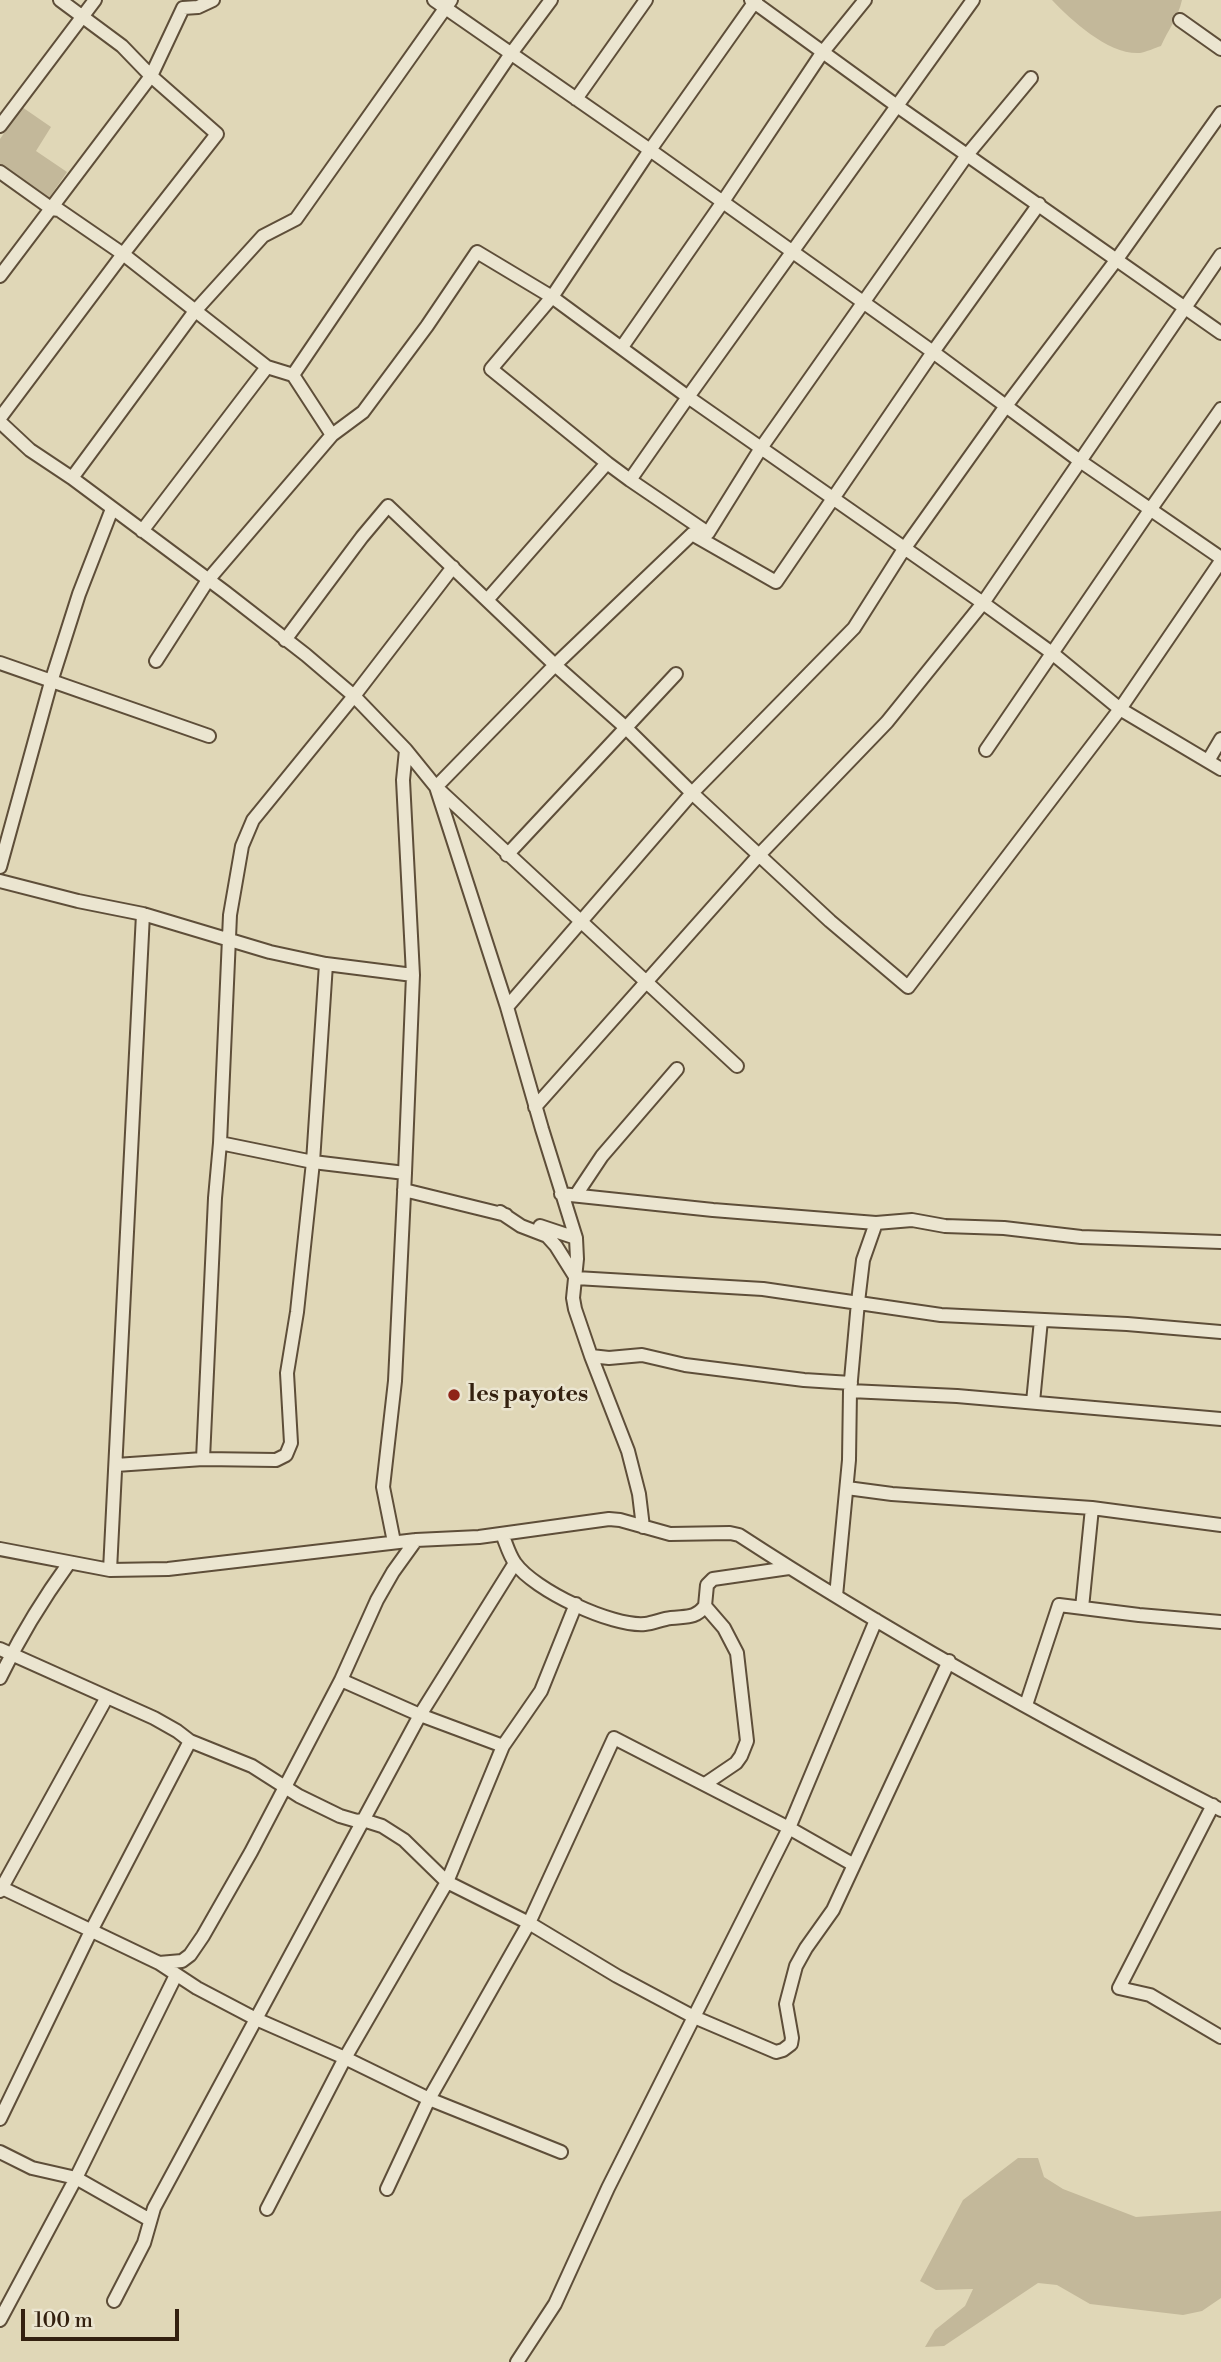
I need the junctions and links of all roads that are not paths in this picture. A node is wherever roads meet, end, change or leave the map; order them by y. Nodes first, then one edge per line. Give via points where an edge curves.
1 (60, 0) edge
2 (95, 0) edge
3 (213, 0) edge
4 (434, 0) edge
5 (551, 0) edge
6 (646, 0) edge
7 (865, 0) edge
8 (973, 0) edge
9 (754, 1) edge
10 (448, 4) edge
11 (83, 16) junction
12 (1180, 20) dead end
13 (1221, 49) edge
14 (822, 53) junction
15 (510, 55) junction
16 (151, 76) junction
17 (1031, 78) dead end
18 (576, 99) junction
19 (897, 106) junction
20 (1221, 113) edge
21 (0, 126) edge
22 (650, 150) junction
23 (967, 155) junction
24 (0, 172) edge
25 (722, 203) junction
26 (1039, 205) junction
27 (52, 209) junction
28 (793, 253) junction
29 (123, 254) junction
30 (1221, 255) edge
31 (1117, 259) junction
32 (0, 276) edge
33 (552, 297) junction
34 (862, 303) junction
35 (1184, 309) junction
36 (195, 311) junction
37 (1221, 332) edge
38 (622, 346) junction
39 (933, 352) junction
40 (267, 367) junction
41 (293, 375) junction
42 (688, 397) junction
43 (1006, 406) junction
44 (1221, 409) edge
45 (0, 420) edge
46 (332, 435) junction
47 (761, 448) junction
48 (1080, 461) junction
49 (607, 463) junction
50 (72, 478) junction
51 (630, 480) junction
52 (833, 499) junction
53 (112, 509) junction
54 (1150, 510) junction
55 (142, 531) junction
56 (708, 533) junction
57 (692, 534) junction
58 (904, 549) junction
59 (1221, 559) edge
60 (453, 567) junction
61 (208, 580) junction
62 (487, 600) junction
63 (983, 603) junction
64 (285, 640) junction
65 (1052, 653) junction
66 (156, 661) dead end
67 (0, 663) edge
68 (555, 665) junction
69 (676, 674) dead end
70 (51, 682) junction
71 (354, 696) junction
72 (1120, 709) junction
73 (625, 727) junction
74 (209, 736) dead end
75 (1221, 739) edge
76 (406, 750) junction
77 (986, 750) dead end
78 (1208, 761) junction
79 (1221, 769) edge
80 (436, 787) junction
81 (692, 793) junction
82 (760, 854) junction
83 (507, 855) junction
84 (0, 867) edge
85 (0, 881) edge
86 (144, 914) junction
87 (581, 922) junction
88 (229, 941) junction
89 (326, 964) junction
90 (413, 975) junction
91 (646, 982) junction
92 (507, 1007) junction
93 (737, 1066) dead end
94 (677, 1069) dead end
95 (535, 1107) junction
96 (220, 1143) junction
97 (313, 1163) junction
98 (405, 1173) junction
99 (404, 1190) junction
100 (561, 1194) junction
101 (576, 1195) junction
102 (500, 1212) junction
103 (876, 1223) junction
104 (576, 1238) junction
105 (1221, 1242) edge
106 (576, 1278) junction
107 (858, 1302) junction
108 (1041, 1320) junction
109 (1221, 1332) edge
110 (591, 1356) junction
111 (850, 1387) junction
112 (1033, 1402) junction
113 (1221, 1419) edge
114 (203, 1459) junction
115 (116, 1465) junction
116 (847, 1488) junction
117 (1092, 1508) junction
118 (1221, 1525) edge
119 (643, 1527) junction
120 (502, 1534) junction
121 (416, 1539) junction
122 (394, 1542) junction
123 (0, 1549) edge
124 (69, 1563) junction
125 (515, 1563) junction
126 (789, 1568) junction
127 (110, 1570) junction
128 (836, 1597) junction
129 (576, 1604) junction
130 (705, 1606) junction
131 (1082, 1608) junction
132 (876, 1620) junction
133 (1221, 1622) edge
134 (6, 1652) edge
135 (949, 1661) junction
136 (0, 1678) edge
137 (341, 1680) junction
138 (107, 1697) junction
139 (1026, 1705) junction
140 (420, 1715) junction
141 (190, 1741) junction
142 (503, 1745) junction
143 (705, 1784) junction
144 (284, 1786) junction
145 (1217, 1807) edge
146 (363, 1820) junction
147 (789, 1828) junction
148 (854, 1865) junction
149 (447, 1882) junction
150 (1, 1889) edge
151 (529, 1923) junction
152 (91, 1931) junction
153 (159, 1963) junction
154 (176, 1975) junction
155 (694, 2017) junction
156 (256, 2019) junction
157 (1221, 2037) edge
158 (345, 2058) junction
159 (429, 2099) junction
160 (0, 2119) edge
161 (0, 2152) edge
162 (561, 2152) dead end
163 (76, 2178) junction
164 (387, 2189) dead end
165 (267, 2209) dead end
166 (150, 2220) junction
167 (114, 2301) dead end
168 (0, 2320) edge
169 (517, 2362) edge

1 - 11 street
2 - 11 street
3 - 16 street via 183,8
4 - 10 street
5 - 15 street
6 - 18 street
7 - 14 street
8 - 19 street
9 - 14 street
9 - 22 street
10 - 15 street
10 - 36 street via 296,219 263,236
11 - 16 street
11 - 21 street
12 - 13 street
14 - 19 street
14 - 25 street
15 - 18 street
15 - 41 street
16 - 27 street
16 - 29 street via 217,134
17 - 23 street
18 - 22 street
19 - 23 street
19 - 28 street
20 - 31 street
22 - 25 street
22 - 33 street
23 - 26 street
23 - 34 street
24 - 27 street
25 - 28 street
25 - 38 street
26 - 31 street
26 - 39 street
27 - 29 street via 59,209
27 - 32 street
28 - 34 street
28 - 42 street
29 - 36 street
29 - 45 street
30 - 35 street
31 - 35 street
31 - 43 street
33 - 38 street
33 - 46 street via 477,252 363,412
33 - 49 street via 491,369
34 - 39 street
34 - 47 street
35 - 37 street
35 - 48 street
36 - 40 street
36 - 50 street
38 - 42 street
39 - 43 street
39 - 52 street
40 - 41 street
40 - 55 street
41 - 46 street
42 - 47 street
42 - 51 street
43 - 48 street
43 - 58 street
44 - 54 street
45 - 50 street via 30,450
46 - 61 street
47 - 52 street
47 - 56 street
48 - 54 street
48 - 63 street
49 - 51 street
49 - 62 street
50 - 53 street
51 - 56 street
52 - 57 street via 776,583
52 - 58 street
53 - 55 street
53 - 70 street
54 - 59 street
54 - 65 street
55 - 61 street
56 - 57 street
57 - 68 street
58 - 63 street
58 - 81 street via 854,628
59 - 72 street
60 - 62 street
60 - 64 street via 388,506
60 - 71 street
61 - 64 street
61 - 66 street
62 - 68 street
63 - 65 street
63 - 82 street via 887,722
64 - 71 street
65 - 72 street
65 - 77 street
67 - 70 street
68 - 73 street
68 - 80 street
69 - 73 street
70 - 74 street
70 - 84 street
71 - 76 street
71 - 88 street via 253,820 242,846
72 - 78 street
72 - 82 street via 908,987
73 - 81 street
73 - 83 street
75 - 78 street
76 - 80 street
76 - 90 street via 403,780
78 - 79 street
80 - 83 street
80 - 92 street
81 - 82 street
81 - 87 street
82 - 91 street
83 - 87 street
85 - 86 street
86 - 88 street
86 - 115 street
87 - 91 street
87 - 92 street
88 - 89 street
88 - 96 street
89 - 90 street
89 - 97 street
90 - 98 street
91 - 93 street
91 - 95 street
92 - 95 street
94 - 101 street via 602,1156
95 - 100 street
96 - 97 street
96 - 114 street
97 - 98 street
97 - 114 street via 287,1374 291,1443 286,1455 276,1460
98 - 99 street
99 - 102 street
99 - 122 street via 396,1381 383,1487
100 - 101 street
100 - 104 street
101 - 103 street
102 - 104 street
102 - 106 street via 547,1236
103 - 105 street via 912,1220 1081,1237
103 - 107 street via 863,1260
104 - 106 street
106 - 107 street via 763,1289
106 - 110 street via 573,1298
107 - 108 street via 941,1315
107 - 111 street
108 - 109 street
108 - 112 street
110 - 111 street via 642,1355
110 - 119 street via 628,1451
111 - 112 street
111 - 116 street
112 - 113 street
114 - 115 street
115 - 127 street
116 - 117 street
116 - 128 street
117 - 118 street
117 - 131 street
119 - 120 street via 610,1519
119 - 126 street via 670,1534 739,1535
120 - 121 street
120 - 125 street
121 - 122 street
121 - 137 street via 377,1600
122 - 127 street via 168,1569
123 - 124 street
124 - 127 street
124 - 134 street
125 - 129 street via 536,1582
125 - 140 street
126 - 128 street
126 - 130 street via 713,1579
128 - 132 street
129 - 130 street via 611,1619 644,1624 693,1617
129 - 142 street via 541,1691
130 - 143 street via 737,1653 747,1741 736,1763
131 - 133 street
131 - 139 street via 1059,1605
132 - 135 street
132 - 147 street
134 - 136 street
134 - 138 street
135 - 139 street
135 - 148 street
137 - 140 street
137 - 144 street
138 - 141 street
138 - 150 street
139 - 145 street
140 - 142 street
140 - 146 street
141 - 144 street via 252,1766
141 - 152 street
142 - 149 street
143 - 147 street
143 - 151 street via 614,1738
144 - 146 street via 340,1816
144 - 153 street via 194,1949 182,1961
145 - 157 street via 1119,1988 1150,1995
146 - 149 street via 404,1840
146 - 156 street
147 - 148 street
147 - 155 street
148 - 155 street via 833,1910 796,1966 786,2004 792,2038 788,2047 776,2052
149 - 151 street
149 - 158 street
150 - 152 street
151 - 155 street
151 - 159 street
152 - 153 street
152 - 160 street
153 - 154 street
154 - 156 street
154 - 163 street
155 - 169 street via 555,2304
156 - 158 street
156 - 166 street
158 - 159 street
158 - 165 street
159 - 162 street
159 - 164 street
161 - 163 street via 32,2168
163 - 166 street
163 - 168 street
166 - 167 street via 144,2243

